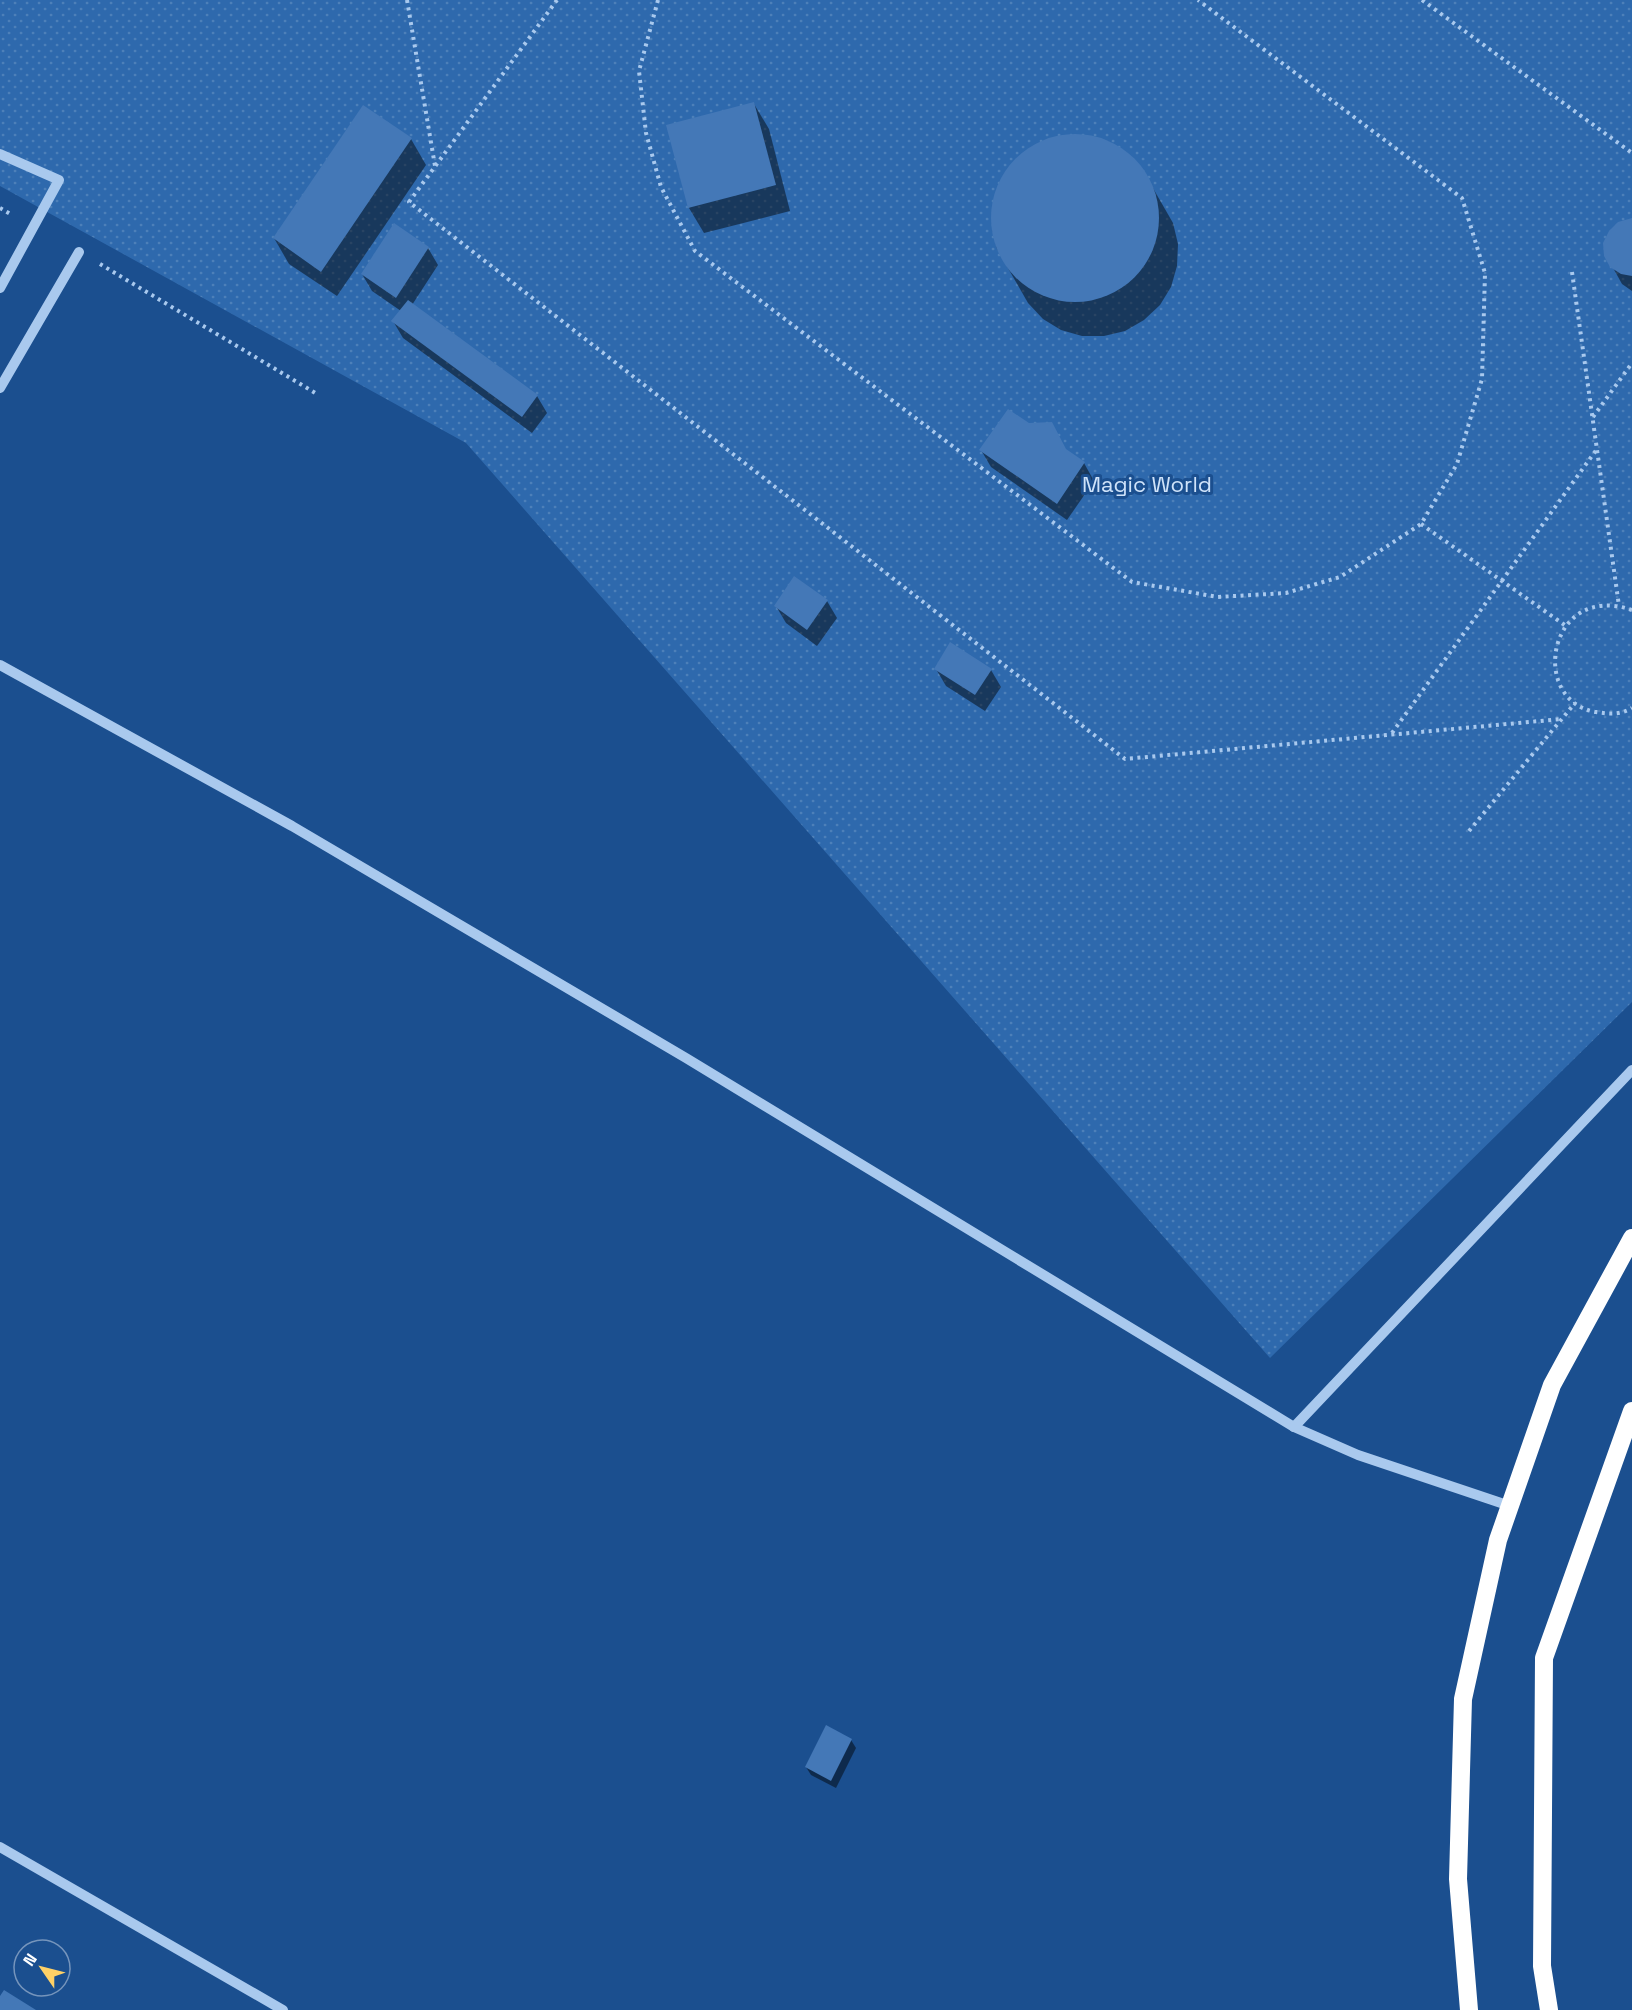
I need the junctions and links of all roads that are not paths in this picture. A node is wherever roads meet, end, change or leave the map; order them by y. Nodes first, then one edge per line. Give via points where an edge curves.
1 (0, 154) edge
2 (79, 252) road end
3 (0, 288) edge
4 (0, 388) edge
5 (0, 665) edge
6 (1632, 1070) edge
7 (1632, 1238) edge
8 (1632, 1411) edge
9 (1294, 1427) junction
10 (1510, 1506) junction
11 (0, 1847) edge
12 (284, 2010) edge
13 (1469, 2010) edge
14 (1549, 2010) edge

1 - 3 street via 59,180
2 - 4 street
5 - 9 street via 292,826 686,1058
6 - 9 street
7 - 10 highway via 1552,1385
8 - 14 highway via 1544,1658 1542,1966
9 - 10 street via 1358,1455
10 - 13 highway via 1498,1540 1463,1699 1458,1879
11 - 12 street

